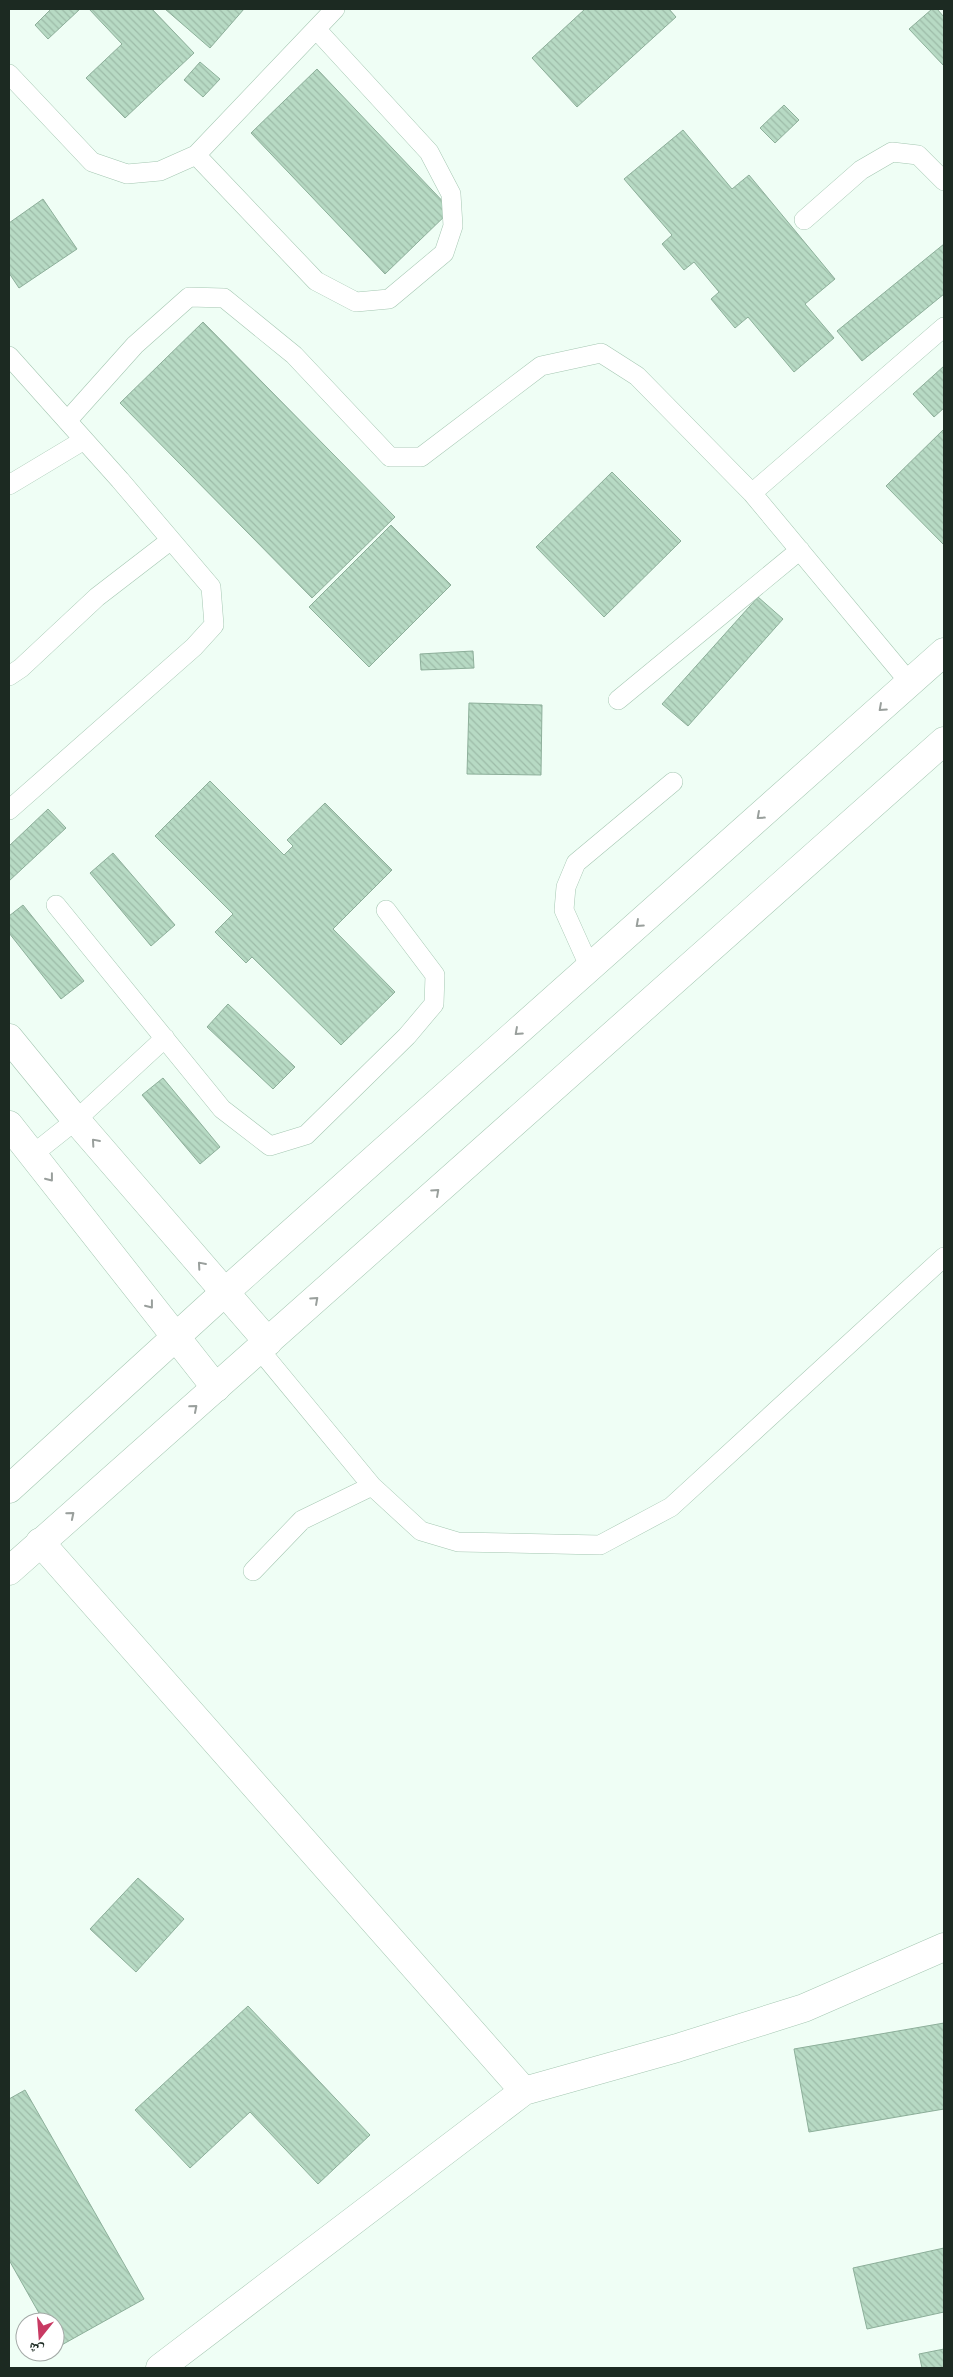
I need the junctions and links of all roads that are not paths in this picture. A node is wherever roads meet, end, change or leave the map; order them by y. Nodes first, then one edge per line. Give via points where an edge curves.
1 (335, 9) edge
2 (316, 29) junction
3 (9, 74) edge
4 (196, 155) junction
5 (944, 181) edge
6 (804, 220) dead end
7 (944, 327) edge
8 (9, 356) edge
9 (67, 421) junction
10 (84, 440) junction
11 (9, 485) edge
12 (752, 493) junction
13 (171, 540) junction
14 (800, 550) junction
15 (944, 652) edge
16 (9, 676) edge
17 (910, 683) junction
18 (618, 700) dead end
19 (944, 741) edge
20 (673, 782) dead end
21 (9, 810) edge
22 (56, 905) dead end
23 (386, 910) dead end
24 (590, 968) junction
25 (9, 1038) edge
26 (165, 1038) junction
27 (76, 1120) junction
28 (9, 1126) edge
29 (32, 1155) junction
30 (944, 1257) edge
31 (224, 1292) junction
32 (175, 1337) junction
33 (264, 1345) junction
34 (216, 1388) junction
35 (372, 1486) junction
36 (9, 1489) edge
37 (40, 1542) junction
38 (9, 1571) edge
39 (253, 1571) dead end
40 (944, 1947) edge
41 (524, 2091) junction
42 (160, 2368) edge

1 - 2 lane
2 - 4 lane
2 - 4 lane via 429,152 451,194 453,226 444,253 389,299 356,302 316,281
3 - 4 lane via 92,162 127,174 160,171
5 - 6 lane via 918,155 892,152 861,170
7 - 12 lane
8 - 9 lane
9 - 10 lane
9 - 12 lane via 135,345 189,297 224,298 294,355 390,457 421,456 541,366 602,354 638,376
10 - 11 lane
10 - 13 lane
12 - 14 lane
13 - 16 lane via 97,597
13 - 21 lane via 211,587 214,625 194,647
14 - 17 lane
14 - 18 lane
15 - 17 street
17 -> 24 street
33 -> 19 street
20 - 24 lane via 576,863 566,888 564,910
22 - 26 lane
23 - 26 lane via 436,975 434,1004 407,1036 306,1135 270,1146 222,1109
24 -> 31 street
25 - 27 street
26 - 27 lane
27 - 29 lane
31 -> 27 street
28 - 29 street
29 -> 32 street
30 - 35 lane via 671,1507 600,1545 458,1542 421,1531
31 - 32 street
31 - 33 street
32 - 34 street
32 - 36 street
33 - 34 street
33 - 35 lane
37 -> 34 street
35 - 39 lane via 302,1520
37 - 38 street
37 - 41 street
40 - 41 street via 804,2008
41 - 42 street

